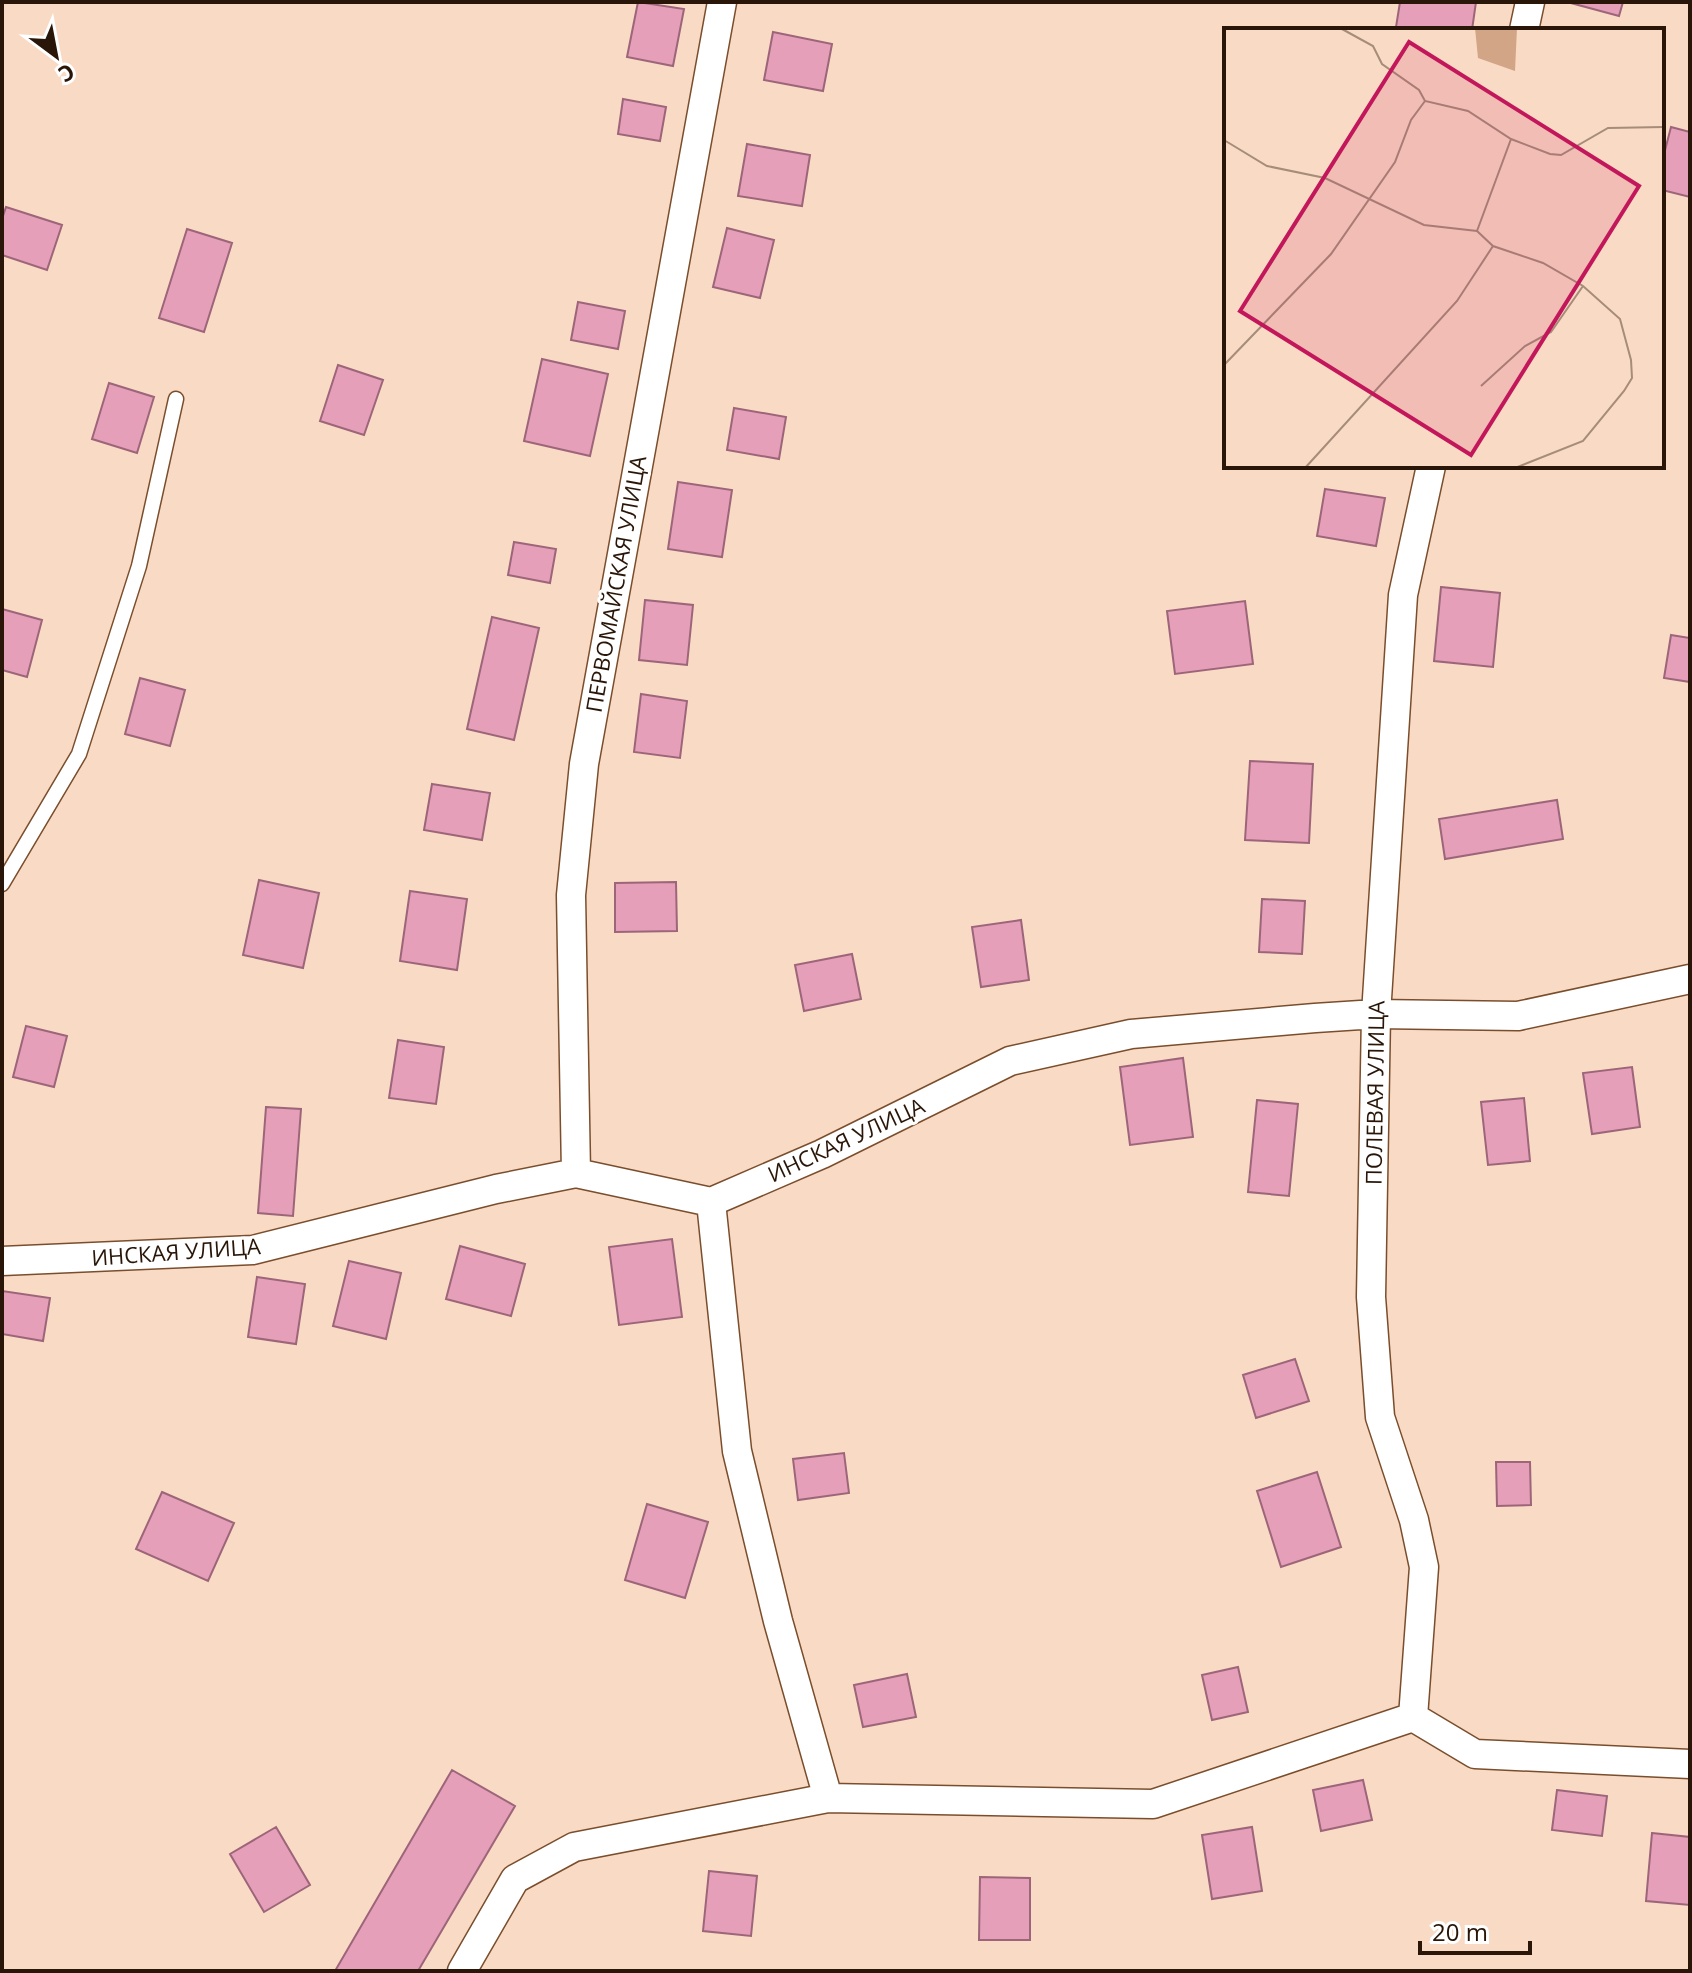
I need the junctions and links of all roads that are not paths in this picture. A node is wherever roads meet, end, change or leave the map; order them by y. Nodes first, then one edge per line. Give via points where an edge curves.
1 (722, 2) edge
2 (1530, 2) edge
3 (1524, 28) edge
4 (176, 399) dead end
5 (1431, 468) edge
6 (2, 884) edge
7 (1690, 979) edge
8 (1376, 1014) junction
9 (576, 1173) junction
10 (711, 1202) junction
11 (2, 1261) edge
12 (1413, 1717) junction
13 (1690, 1764) edge
14 (828, 1798) junction
15 (462, 1971) edge

1 - 9 street, ПЕРВОМАЙСКАЯ УЛИЦА via 584,764 571,895
2 - 3 street
4 - 6 lane via 139,566 79,754
5 - 8 street, ПОЛЕВАЯ УЛИЦА via 1403,595
7 - 8 street, ИНСКАЯ УЛИЦА via 1518,1016
8 - 10 street, ИНСКАЯ УЛИЦА via 1131,1034 1010,1061
8 - 12 street, ПОЛЕВАЯ УЛИЦА via 1371,1297 1380,1417 1424,1567
9 - 10 street, ИНСКАЯ УЛИЦА
9 - 11 street, ИНСКАЯ УЛИЦА via 253,1250
10 - 14 street via 737,1451
12 - 13 street via 1475,1754
12 - 14 street via 1153,1804
14 - 15 street via 574,1847 515,1879

